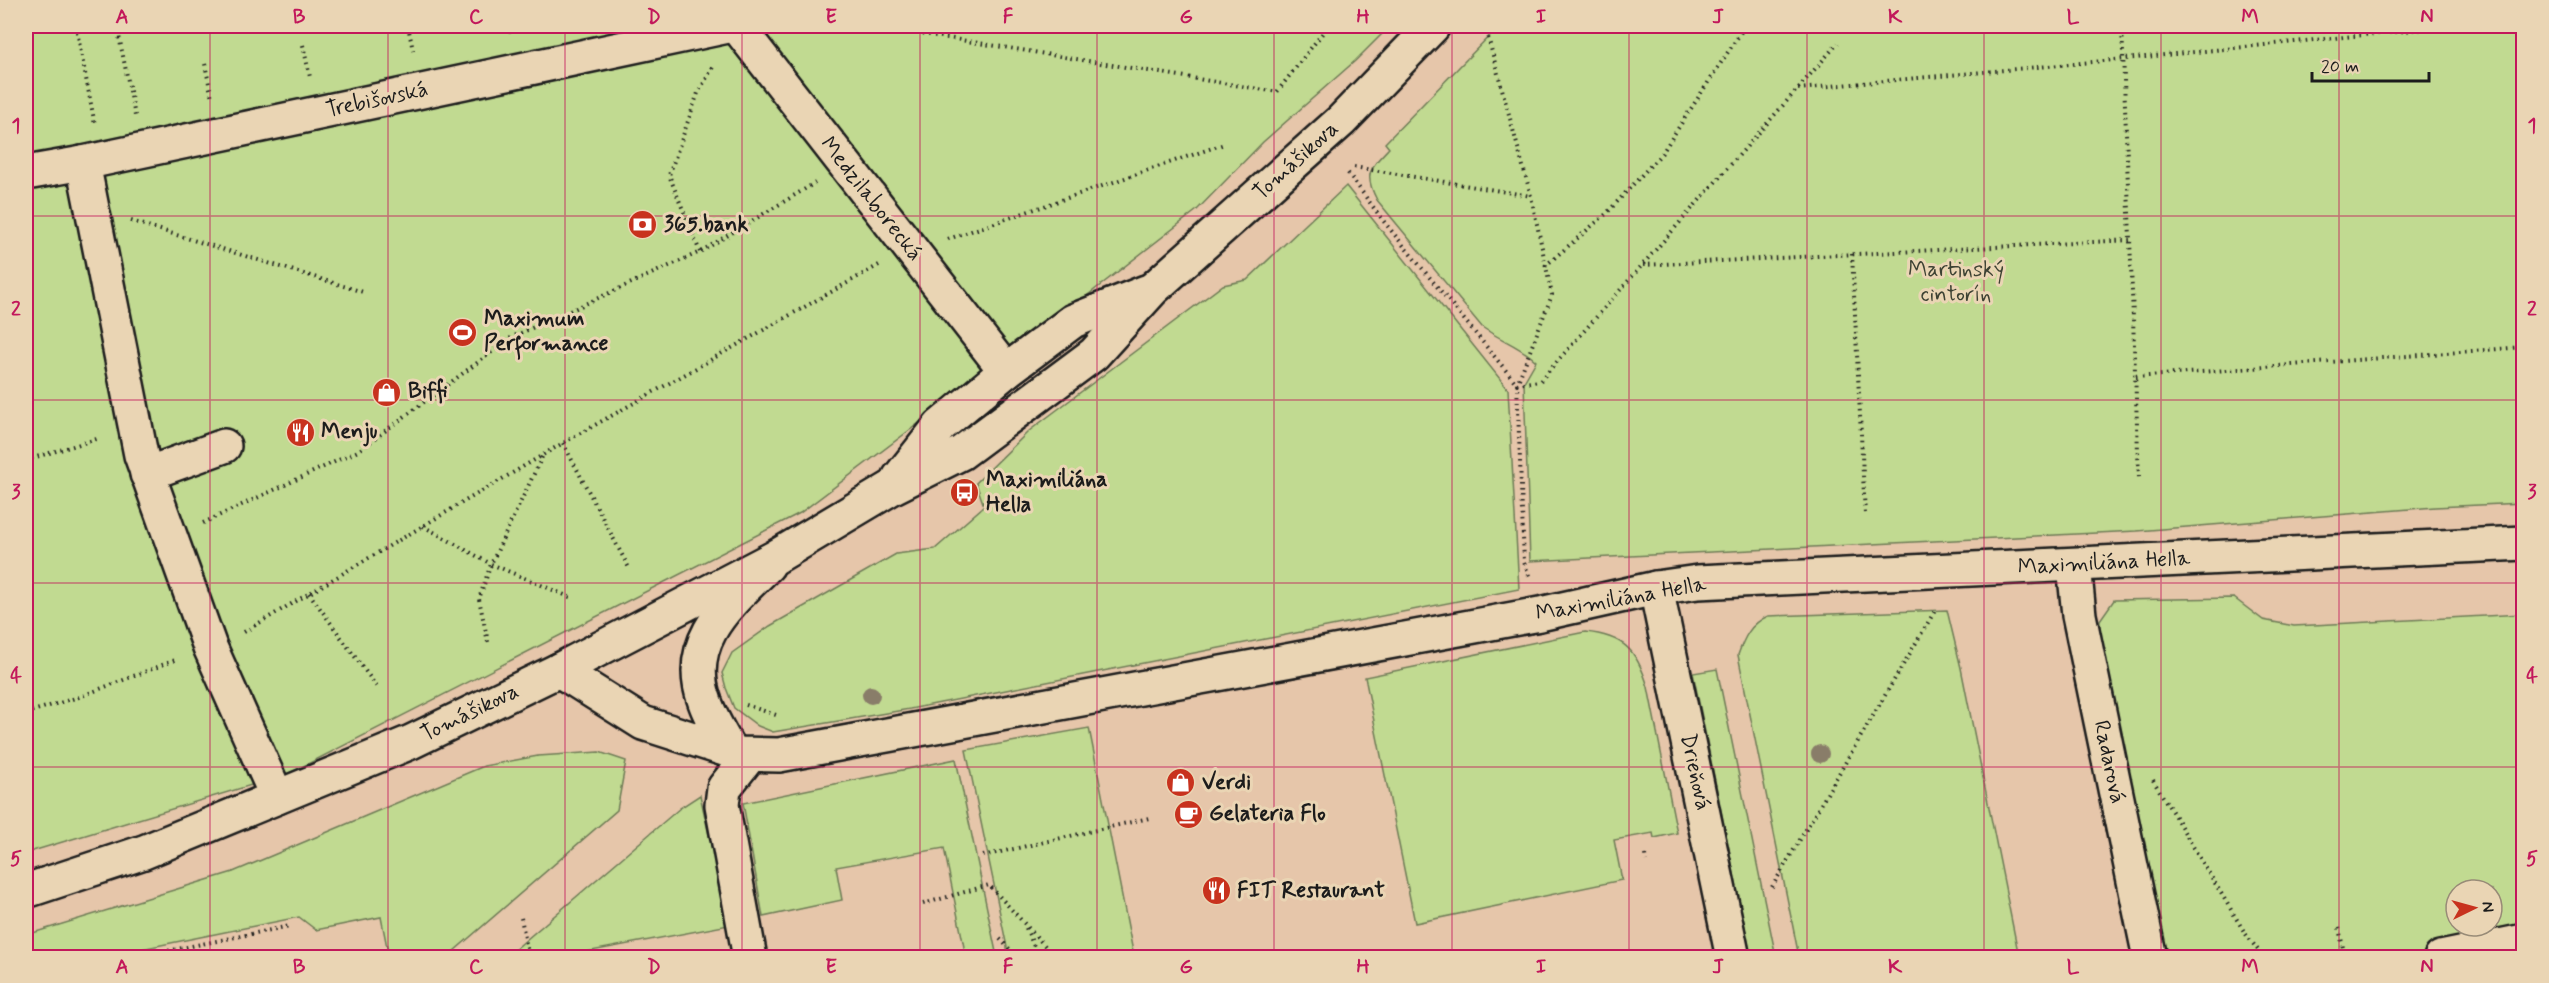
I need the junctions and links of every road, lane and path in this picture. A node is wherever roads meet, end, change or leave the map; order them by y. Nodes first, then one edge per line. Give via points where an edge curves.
1 (76, 26) edge
2 (117, 26) edge
3 (728, 26) edge
4 (876, 26) edge
5 (1328, 26) edge
6 (1433, 26) edge
7 (1485, 26) edge
8 (1745, 26) edge
9 (2122, 26) edge
10 (2454, 26) edge
11 (1838, 43) dead end
12 (2125, 59) junction
13 (1798, 89) junction
14 (1224, 144) dead end
15 (141, 150) junction
16 (93, 161) junction
17 (1354, 167) dead end
18 (26, 173) edge
19 (1348, 173) dead end
20 (816, 183) dead end
21 (1531, 196) junction
22 (94, 220) junction
23 (2131, 240) junction
24 (700, 252) junction
25 (912, 252) junction
26 (1852, 254) junction
27 (1642, 265) junction
28 (1545, 266) junction
29 (1153, 289) junction
30 (363, 292) dead end
31 (2523, 347) edge
32 (1006, 371) junction
33 (2136, 377) junction
34 (1517, 384) junction
35 (136, 428) junction
36 (563, 443) junction
37 (224, 446) dead end
38 (543, 454) junction
39 (26, 460) edge
40 (147, 474) junction
41 (2139, 478) dead end
42 (893, 487) junction
43 (1865, 515) dead end
44 (423, 526) junction
45 (193, 528) dead end
46 (2523, 543) edge
47 (774, 558) junction
48 (491, 564) junction
49 (2074, 565) junction
50 (628, 568) dead end
51 (1656, 588) junction
52 (309, 593) junction
53 (572, 598) dead end
54 (1936, 608) dead end
55 (1540, 614) junction
56 (488, 642) dead end
57 (210, 647) junction
58 (560, 670) junction
59 (379, 690) dead end
60 (746, 704) dead end
61 (26, 713) edge
62 (787, 718) dead end
63 (740, 753) junction
64 (2153, 780) dead end
65 (277, 797) junction
66 (1149, 818) dead end
67 (1645, 855) dead end
68 (983, 856) dead end
69 (1646, 861) dead end
70 (1772, 887) dead end
71 (26, 891) edge
72 (923, 904) dead end
73 (521, 918) dead end
74 (1024, 923) junction
75 (290, 926) dead end
76 (2339, 928) dead end
77 (1000, 939) dead end
78 (2523, 940) edge
79 (133, 957) edge
80 (529, 957) edge
81 (750, 957) edge
82 (1018, 957) edge
83 (1038, 957) edge
84 (1056, 957) edge
85 (1733, 957) edge
86 (2150, 957) edge
87 (2264, 957) edge
88 (2345, 957) edge
89 (2441, 957) edge

1 - 16 path
2 - 15 path
3 - 15 street, Trebišovská
3 - 24 path via 734,49 714,66 698,93 669,175
3 - 25 street, Medzilaborecká
4 - 5 path via 1277,92
6 - 29 street, Tomášikova via 1341,121
7 - 21 path
8 - 28 path via 1662,153 1606,214
9 - 12 path
10 - 12 path
11 - 13 path
12 - 13 path
12 - 23 path
13 - 27 path
14 - 25 path
15 - 16 street, Trebišovská
16 - 18 street, Trebišovská
16 - 22 street
17 - 21 path
19 - 34 path
20 - 24 path
21 - 28 path
22 - 30 path via 115,216
22 - 35 street
23 - 26 path
23 - 33 path
24 - 45 path via 512,337 358,452
25 - 32 street, Medzilaborecká
25 - 36 path via 874,267
26 - 27 path
26 - 43 path
27 - 34 path via 1540,381
28 - 34 path via 1552,295
29 - 32 street, Tomášikova via 1073,321
29 - 42 street, Tomášikova via 1094,354 961,453
31 - 33 path
32 - 42 street, Tomášikova via 940,426
33 - 41 path
34 - 55 path via 1524,562
35 - 39 path
35 - 40 street
36 - 38 path
36 - 50 path
37 - 40 street
38 - 44 path
38 - 48 path
40 - 57 street
42 - 47 street, Tomášikova
44 - 48 path
44 - 52 path
46 - 49 street, Maximiliána Hella
47 - 58 street, Tomášikova
47 - 63 street via 714,622 700,653 704,699
48 - 53 path
48 - 56 path via 479,599
49 - 51 street, Maximiliána Hella via 1698,582
49 - 86 street, Radarová via 2079,615
51 - 55 street, Maximiliána Hella
51 - 85 street, Drieňová
52 - 57 path via 236,637
52 - 59 path
54 - 70 path
55 - 63 street, Maximiliána Hella via 806,751 779,755
57 - 61 path
57 - 65 street
58 - 63 street, Maximiliána Hella via 643,723
58 - 65 street, Tomášikova via 411,742
60 - 62 path
63 - 81 street via 724,788 722,805
64 - 87 path
65 - 71 street, Tomášikova via 144,852
66 - 68 path
67 - 69 path
72 - 74 path via 989,885
73 - 80 path
74 - 83 path
74 - 84 path
75 - 79 path
76 - 88 path
77 - 82 path
78 - 89 street

